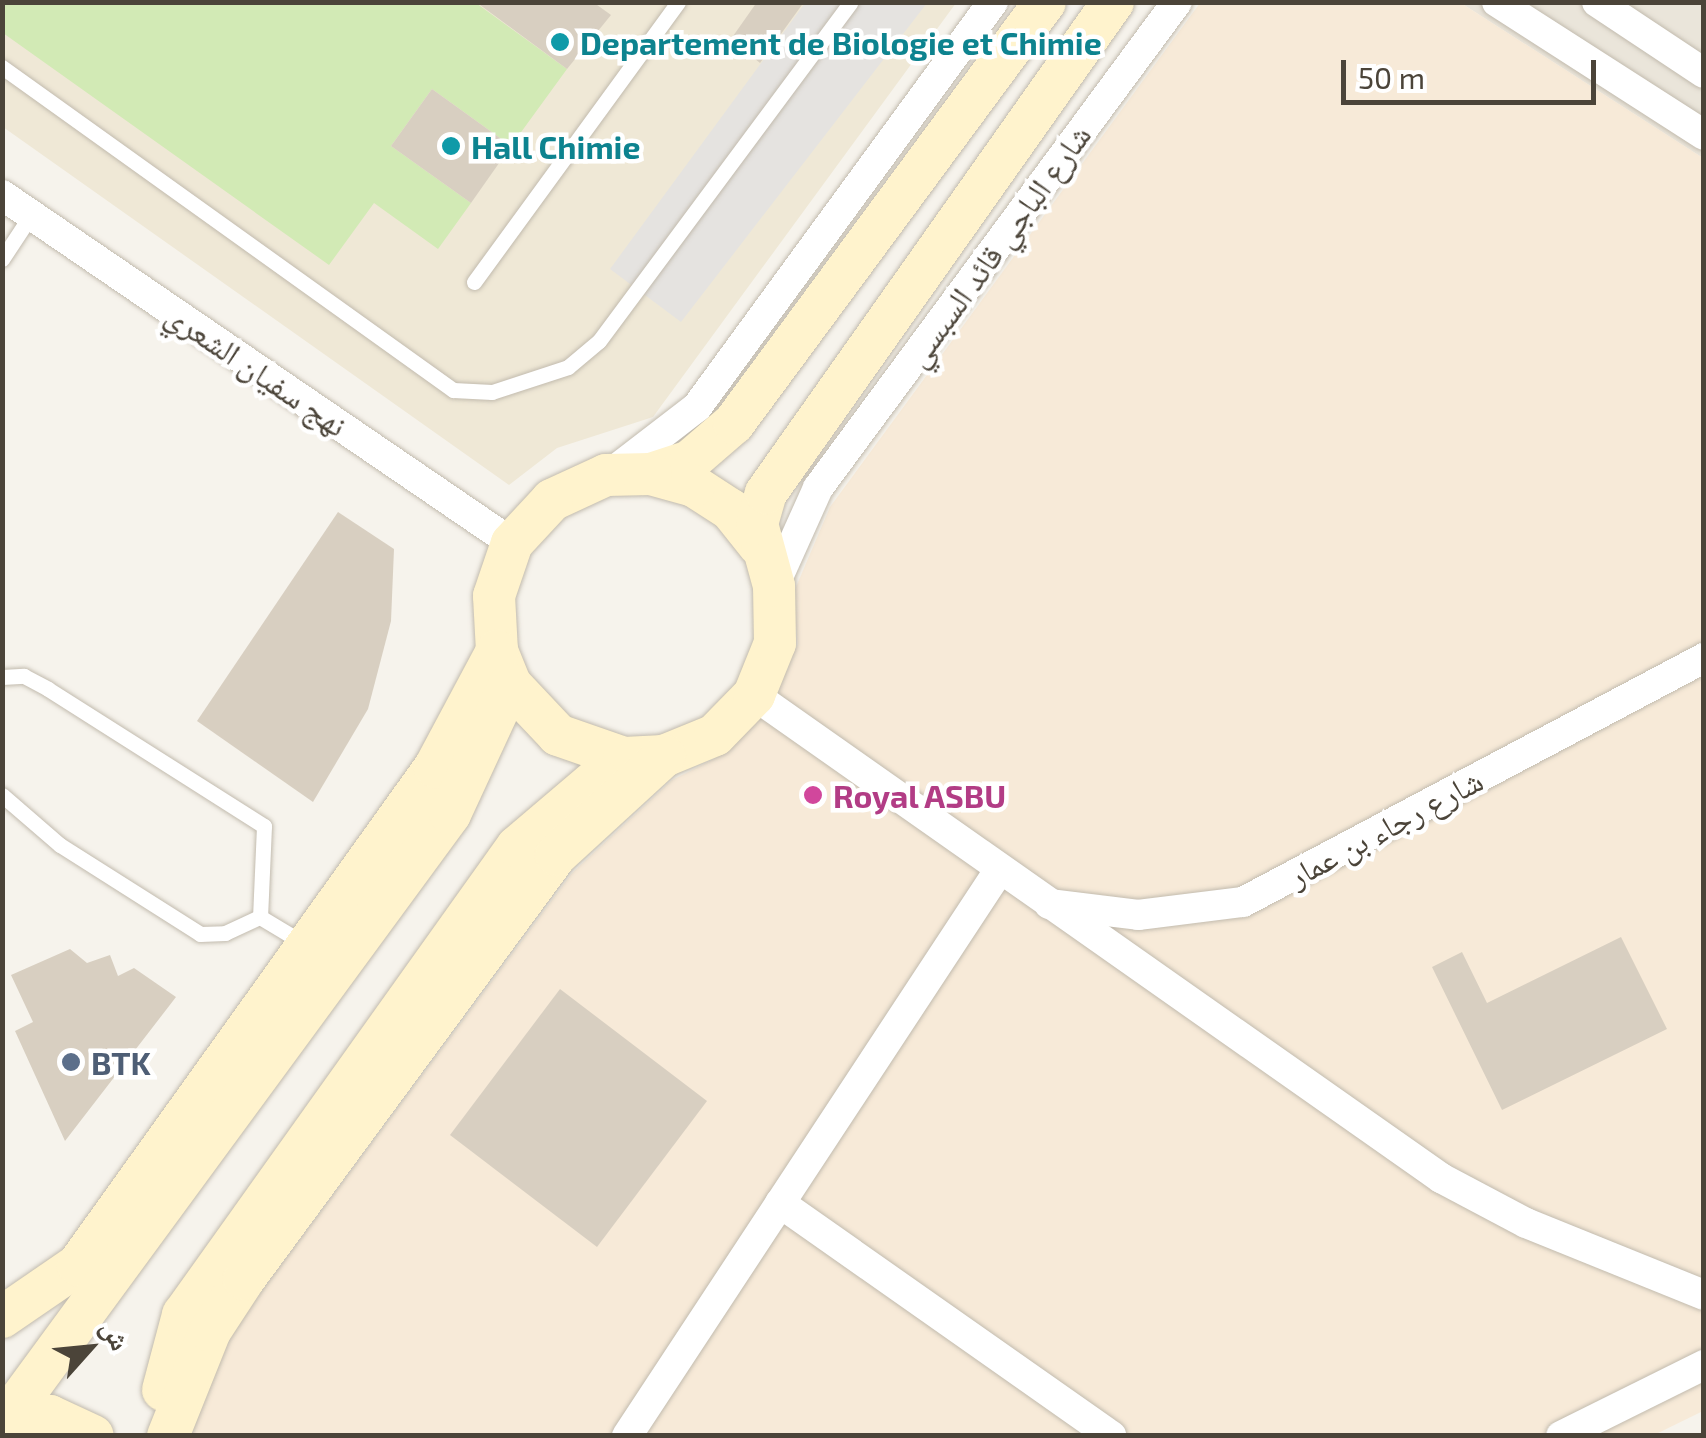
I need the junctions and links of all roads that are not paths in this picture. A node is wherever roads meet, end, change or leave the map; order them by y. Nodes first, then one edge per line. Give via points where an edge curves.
1 (678, 2) edge
2 (850, 2) edge
3 (994, 2) edge
4 (1045, 2) edge
5 (1113, 2) edge
6 (1177, 2) edge
7 (1496, 2) edge
8 (1597, 2) edge
9 (2, 66) edge
10 (1704, 72) edge
11 (1704, 92) edge
12 (1693, 128) edge
13 (2, 195) edge
14 (31, 215) junction
15 (2, 259) edge
16 (474, 282) dead end
17 (651, 474) junction
18 (606, 476) junction
19 (512, 544) junction
20 (759, 545) junction
21 (774, 586) junction
22 (1704, 658) edge
23 (504, 668) junction
24 (2, 677) edge
25 (754, 696) junction
26 (644, 757) junction
27 (2, 796) edge
28 (998, 872) junction
29 (1044, 903) junction
30 (260, 916) junction
31 (308, 946) junction
32 (780, 1203) junction
33 (1704, 1295) edge
34 (2, 1317) edge
35 (1704, 1365) edge
36 (7, 1411) edge
37 (93, 1436) edge
38 (168, 1436) edge
39 (627, 1436) edge
40 (1110, 1436) edge
41 (1561, 1436) edge

1 - 16 lane
2 - 9 lane via 599,341 568,367 492,392 453,390
3 - 18 street via 697,406 642,456
4 - 17 street via 734,423 690,462
5 - 20 street via 785,457 766,493
6 - 21 street, شارع الباجي قائد السبسي via 818,488
7 - 12 street
8 - 10 street
11 - 12 street
13 - 14 street, نهج سفيان الشعري
14 - 15 lane
14 - 19 street, نهج سفيان الشعري
17 - 18 street
17 - 20 street via 694,486 731,510
18 - 19 street via 552,500
19 - 23 street via 494,596
20 - 21 street
21 - 25 street via 775,643
22 - 29 street, شارع رجاء بن عمار via 1243,902 1138,916
23 - 26 street via 558,736
23 - 31 street
23 - 36 street via 450,814
24 - 30 lane via 24,676 48,689 264,826
25 - 26 street via 714,735
25 - 28 street
26 - 38 street via 556,855 244,1280 210,1331
27 - 30 lane via 60,845 200,934 226,933
28 - 29 street
28 - 32 street
29 - 33 street via 1441,1178 1526,1224
30 - 31 lane
31 - 34 street via 78,1265
32 - 39 street
32 - 40 street
35 - 41 street
36 - 37 street

